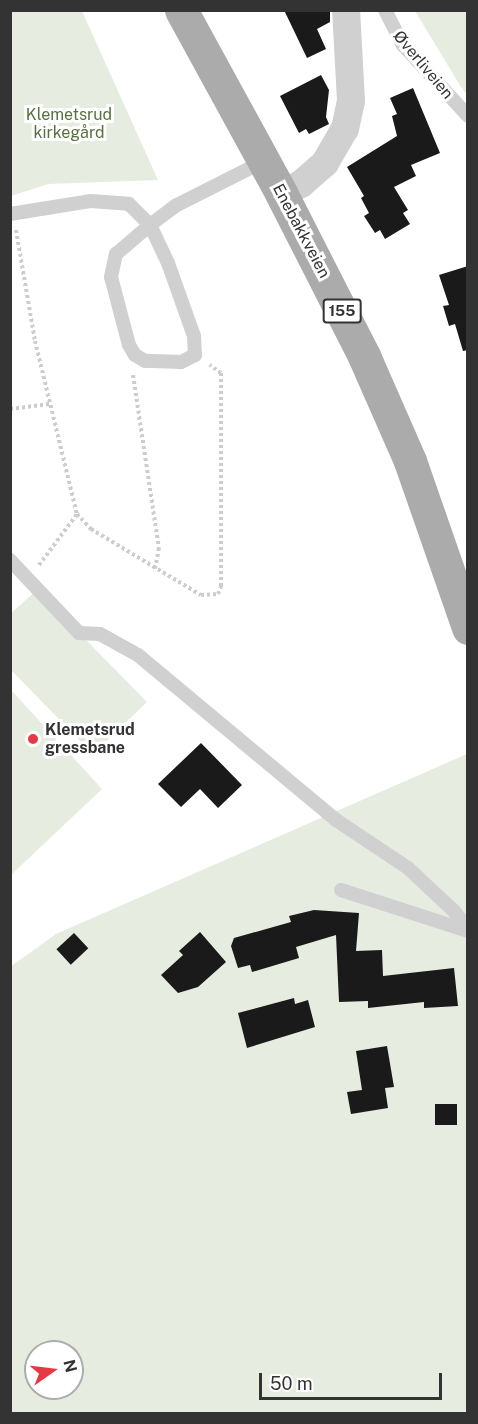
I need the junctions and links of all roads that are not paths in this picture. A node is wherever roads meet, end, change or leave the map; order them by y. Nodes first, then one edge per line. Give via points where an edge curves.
1 (181, 10) edge
2 (346, 10) edge
3 (385, 10) edge
4 (468, 116) edge
5 (264, 161) junction
6 (281, 193) junction
7 (12, 214) edge
8 (150, 225) junction
9 (10, 560) edge
10 (468, 628) edge
11 (341, 890) dead end
12 (468, 930) edge

1 - 5 main road, Enebakkveien / 155
2 - 6 street via 351,101 345,129 325,163 301,184
3 - 4 lane, Øverliveien via 403,45
5 - 6 main road, Enebakkveien / 155
5 - 8 lane via 175,206
6 - 10 main road, Enebakkveien / 155 via 364,356 410,461
7 - 8 lane via 115,201 129,204
8 - 8 lane via 116,254 112,265 126,333 135,355 145,360 181,362 195,355 191,326
9 - 12 lane via 79,633 100,634 138,655 336,820 408,868 454,911
11 - 12 lane via 375,904 444,920

